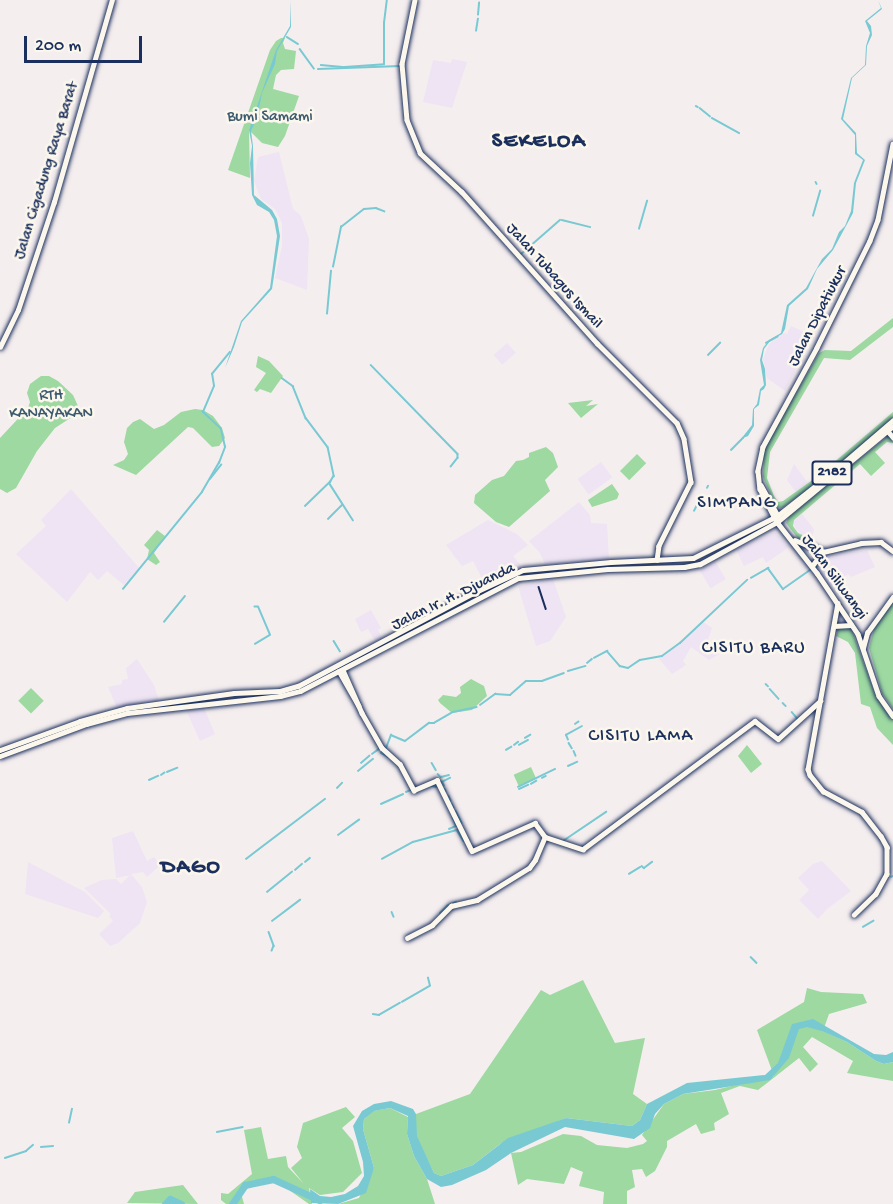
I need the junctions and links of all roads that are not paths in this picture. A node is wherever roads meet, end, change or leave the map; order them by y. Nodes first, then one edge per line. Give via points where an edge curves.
1 (112, 0) edge
2 (415, 0) edge
3 (893, 144) edge
4 (893, 154) edge
5 (0, 347) edge
6 (893, 420) edge
7 (893, 426) edge
8 (886, 429) junction
9 (893, 437) edge
10 (777, 519) junction
11 (893, 551) edge
12 (823, 552) junction
13 (657, 560) junction
14 (608, 565) junction
15 (812, 567) junction
16 (510, 574) junction
17 (513, 581) junction
18 (893, 597) edge
19 (838, 603) junction
20 (851, 625) junction
21 (834, 626) junction
22 (405, 633) junction
23 (867, 633) junction
24 (858, 634) junction
25 (863, 648) junction
26 (341, 671) junction
27 (299, 688) junction
28 (820, 701) junction
29 (893, 716) edge
30 (0, 750) edge
31 (0, 756) edge
32 (546, 837) junction
33 (854, 915) dead end
34 (407, 938) dead end

1 - 5 street, Jalan Cigadung Raya Barat via 54,202 18,310
2 - 13 street, Jalan Tubagus Ismail via 402,74 407,120 420,153 462,192 597,343 677,423 684,439 691,482 659,546
3 - 4 street, Jalan Dipatiukur
4 - 10 street, Jalan Dipatiukur via 878,220 865,253 760,453 761,485
6 - 8 main road, Jalan Ir. H. Djuanda / 2182
7 - 8 main road, Jalan Ir. H. Djuanda / 2182
8 - 9 street
8 - 10 main road, Jalan Ir. H. Djuanda / 2182
10 - 12 street, Jalan Siliwangi via 796,542
10 - 13 main road, Jalan Ir. H. Djuanda via 693,558
10 - 14 main road, Jalan Ir. H. Djuanda via 696,565
10 - 15 street, Jalan Siliwangi
11 - 12 street via 877,541
12 - 15 street
13 - 14 main road, Jalan Ir. H. Djuanda
14 - 16 main road, Jalan Ir. H. Djuanda via 545,567
14 - 17 main road, Jalan Ir. H. Djuanda
15 - 19 street, Jalan Siliwangi
16 - 17 main road
16 - 22 main road, Jalan Ir. H. Djuanda
17 - 22 main road, Jalan Ir. H. Djuanda
18 - 23 street
19 - 20 street, Jalan Siliwangi
19 - 21 street
20 - 21 street
20 - 24 street, Jalan Siliwangi
21 - 28 street
22 - 26 main road, Jalan Ir. H. Djuanda
22 - 27 main road, Jalan Ir. H. Djuanda
23 - 24 street
23 - 25 street
24 - 25 street, Jalan Siliwangi
25 - 29 street, Jalan Siliwangi via 879,696
26 - 27 main road, Jalan Ir. H. Djuanda
26 - 32 street via 382,748 400,764 414,790 437,780 472,851 535,823
27 - 30 main road, Jalan Ir. H. Djuanda via 127,708
27 - 31 main road, Jalan Ir. H. Djuanda via 280,696 127,713
28 - 32 street via 780,738 755,722 583,849
28 - 33 street via 808,759 810,775 823,791 862,812 888,852 887,874 880,888
32 - 34 street via 529,868 477,900 451,906 432,925

